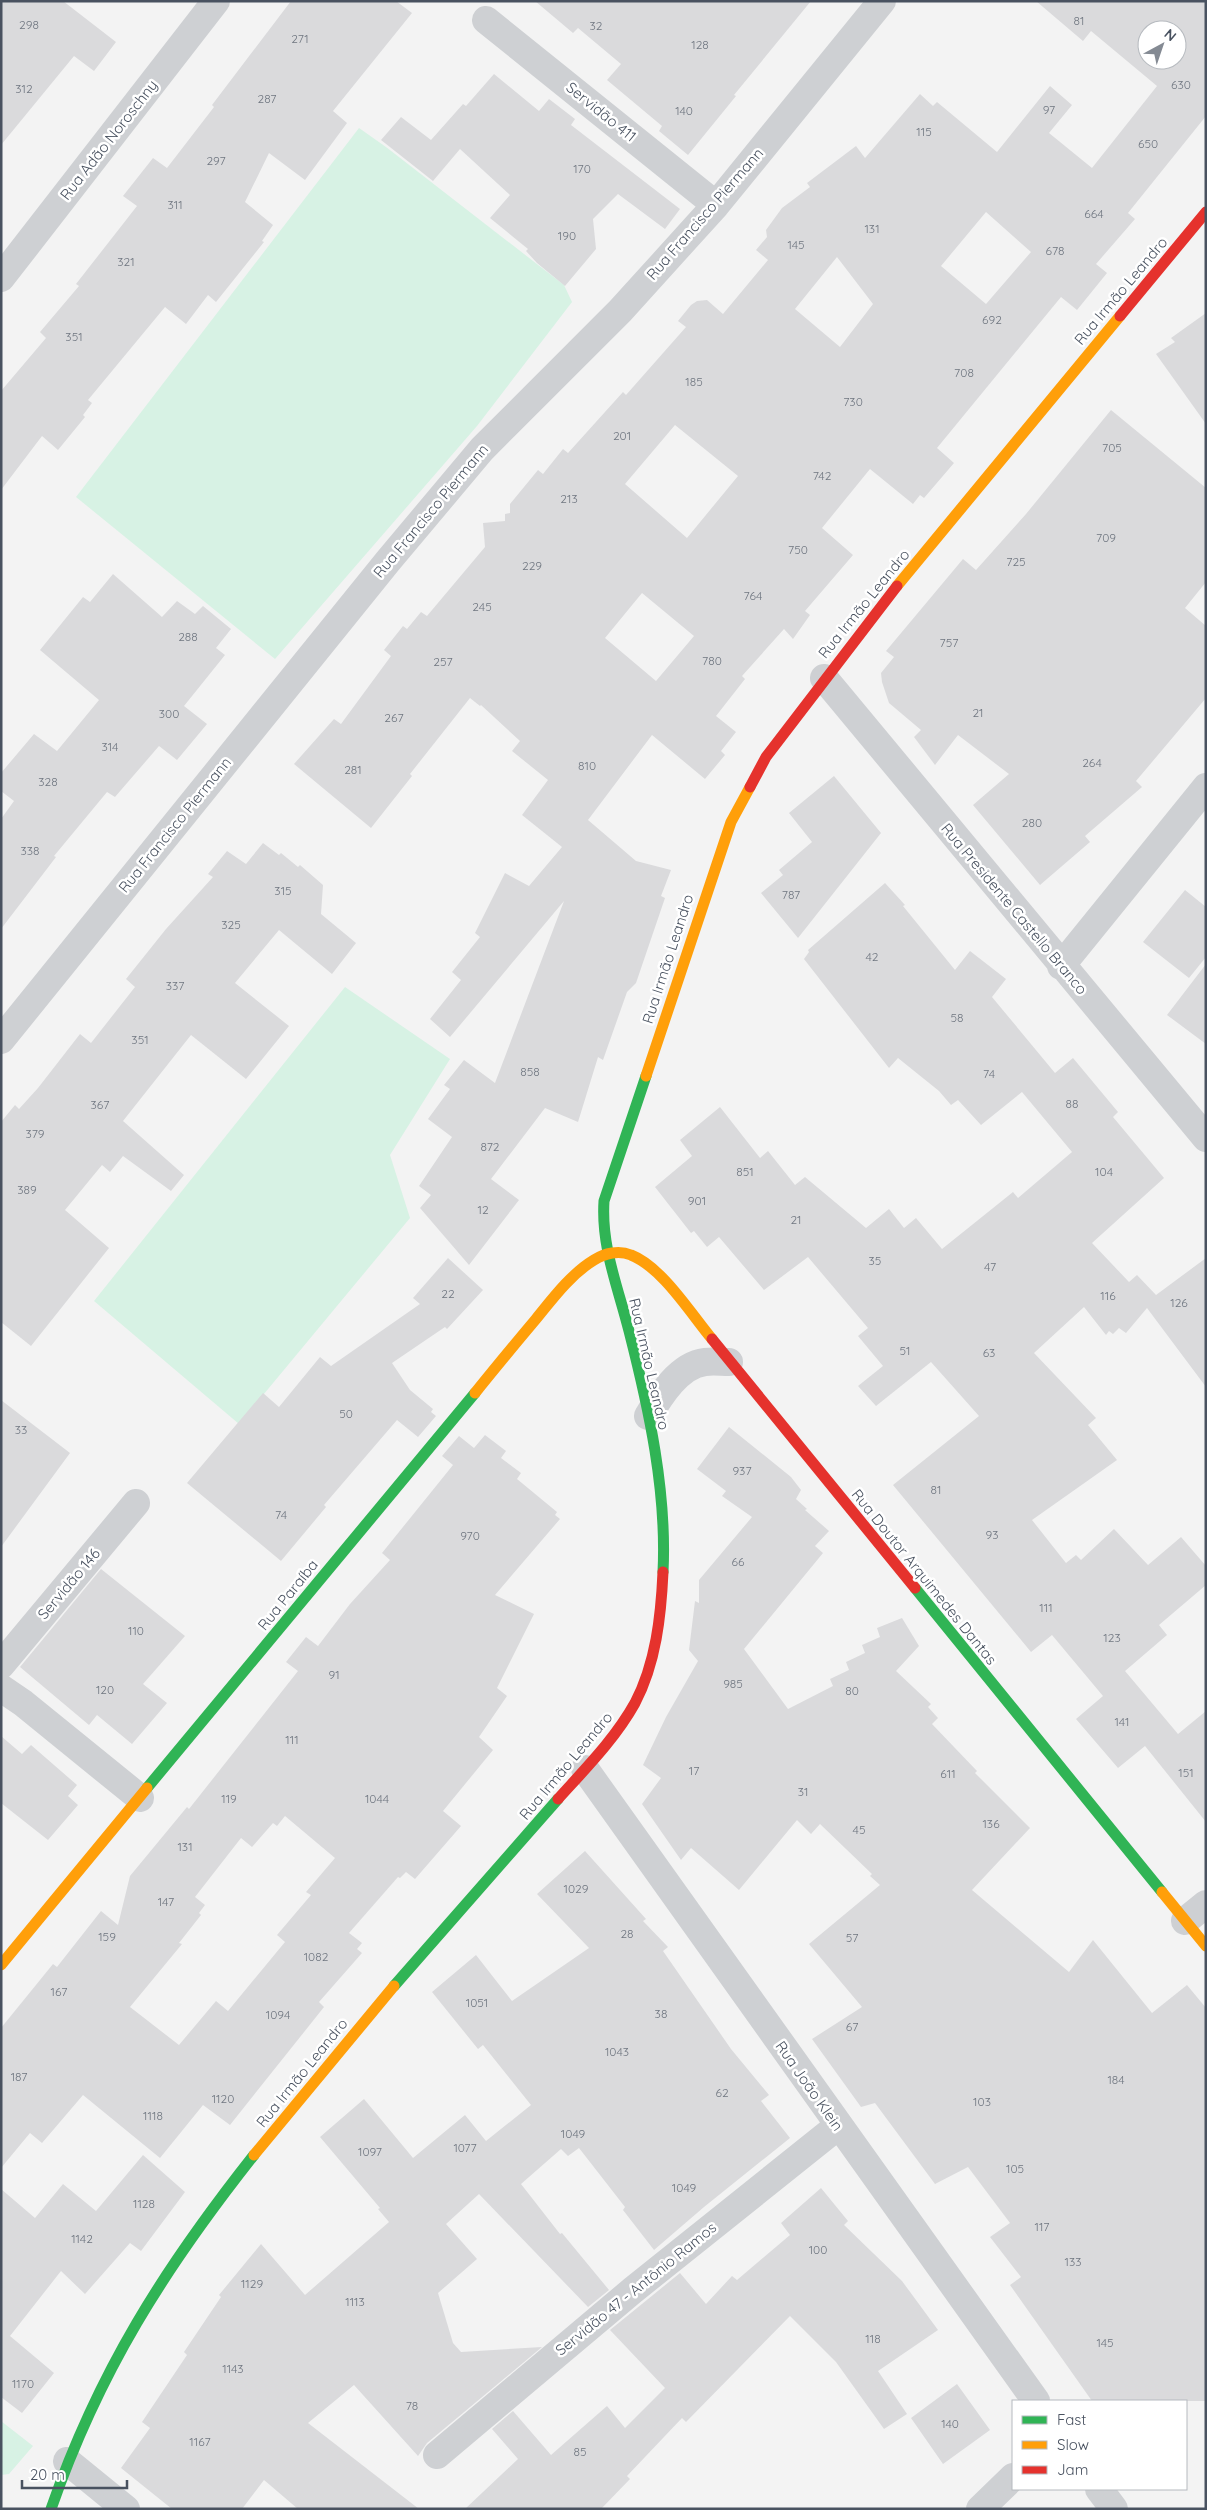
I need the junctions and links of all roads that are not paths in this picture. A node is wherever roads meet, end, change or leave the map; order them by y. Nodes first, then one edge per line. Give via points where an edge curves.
1 (216, 1) edge
2 (882, 1) edge
3 (486, 20) dead end
4 (716, 205) junction
5 (1206, 212) edge
6 (1, 278) edge
7 (824, 678) junction
8 (1206, 787) edge
9 (1061, 966) junction
10 (1, 1040) edge
11 (1206, 1138) edge
12 (605, 1252) junction
13 (729, 1362) junction
14 (648, 1416) junction
15 (136, 1503) dead end
16 (1, 1665) edge
17 (1, 1688) edge
18 (585, 1769) junction
19 (140, 1798) junction
20 (1206, 1904) edge
21 (1185, 1921) junction
22 (1206, 1946) edge
23 (1, 1965) edge
24 (838, 2126) junction
25 (1035, 2400) edge
26 (437, 2455) dead end
27 (67, 2461) junction
28 (1012, 2478) edge
29 (1100, 2490) edge
30 (51, 2509) edge
31 (126, 2509) edge
32 (980, 2509) edge
33 (1114, 2509) edge

1 - 6 street, Rua Adão Noroschny
2 - 4 street, Rua Francisco Piermann
3 - 4 street, Servidão 411
4 - 10 street, Rua Francisco Piermann via 620,311 482,449
5 - 7 street, Rua Irmão Leandro via 878,608
7 - 9 street, Rua Presidente Castello Branco
7 - 12 street, Rua Irmão Leandro via 766,757 731,822 604,1201
8 - 9 street
9 - 11 street, Rua Presidente Castello Branco
12 - 13 street, Rua Doutor Arquimedes Dantas via 624,1251 648,1262
12 - 14 street, Rua Irmão Leandro via 627,1322
12 - 19 street, Rua Paraíba via 581,1269 559,1291
13 - 14 street via 703,1362 689,1369 663,1392
13 - 21 street, Rua Doutor Arquimedes Dantas
14 - 18 street, Rua Irmão Leandro via 663,1529 656,1640 641,1690 629,1714
15 - 16 street, Servidão 146
17 - 19 street
18 - 24 street, Rua João Klein
18 - 27 street, Rua Irmão Leandro via 331,2057 225,2192 149,2299 104,2381
19 - 23 street, Rua Paraíba
20 - 21 street
21 - 22 street, Rua Doutor Arquimedes Dantas
24 - 25 street, Rua João Klein
24 - 26 street, Servidão 47 - Antônio Ramos via 634,2290
27 - 30 street, Rua Irmão Leandro
27 - 31 street
28 - 32 street
29 - 33 street

